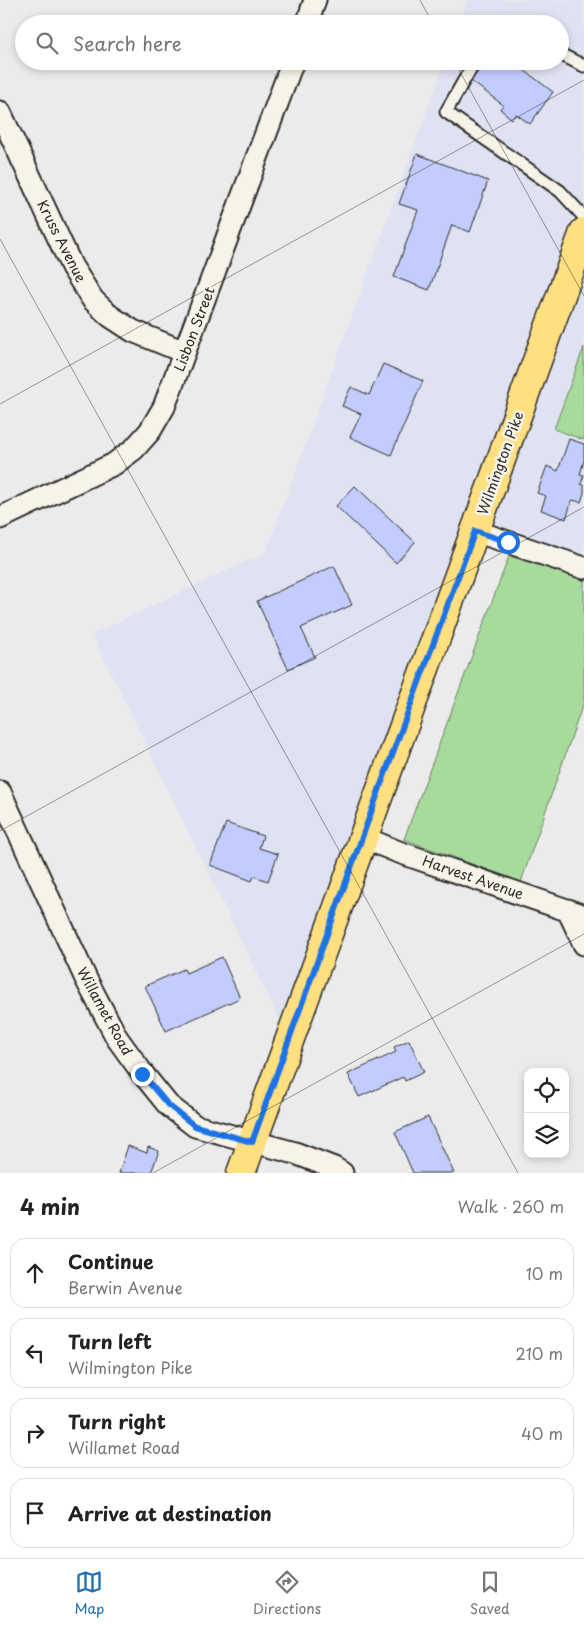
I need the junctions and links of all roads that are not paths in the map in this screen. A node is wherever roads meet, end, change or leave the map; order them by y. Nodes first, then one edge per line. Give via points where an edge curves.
1 (316, 0) edge
2 (310, 15) edge
3 (569, 58) edge
4 (584, 66) edge
5 (290, 70) edge
6 (470, 70) edge
7 (0, 112) edge
8 (584, 217) edge
9 (584, 232) edge
10 (184, 352) junction
11 (0, 518) edge
12 (475, 531) junction
13 (584, 568) edge
14 (0, 792) edge
15 (362, 837) junction
16 (576, 913) edge
17 (584, 944) edge
18 (252, 1142) junction
19 (240, 1173) edge
20 (342, 1173) edge

1 - 2 street
3 - 4 lane
5 - 10 street, Lisbon Street
6 - 8 lane via 446,112 560,192
7 - 10 street, Kruss Avenue via 72,267 93,300 133,331
9 - 12 main road, Wilmington Pike
10 - 11 street, Lisbon Street via 164,407 134,449 90,477
12 - 13 street
12 - 15 main road, Wilmington Pike
14 - 18 street, Willamet Road via 86,979 117,1038 142,1074 168,1105 195,1126
15 - 16 street, Harvest Avenue
15 - 18 main road, Wilmington Pike
16 - 17 street
18 - 19 main road, Wilmington Pike
18 - 20 street, Willamet Road via 295,1153

